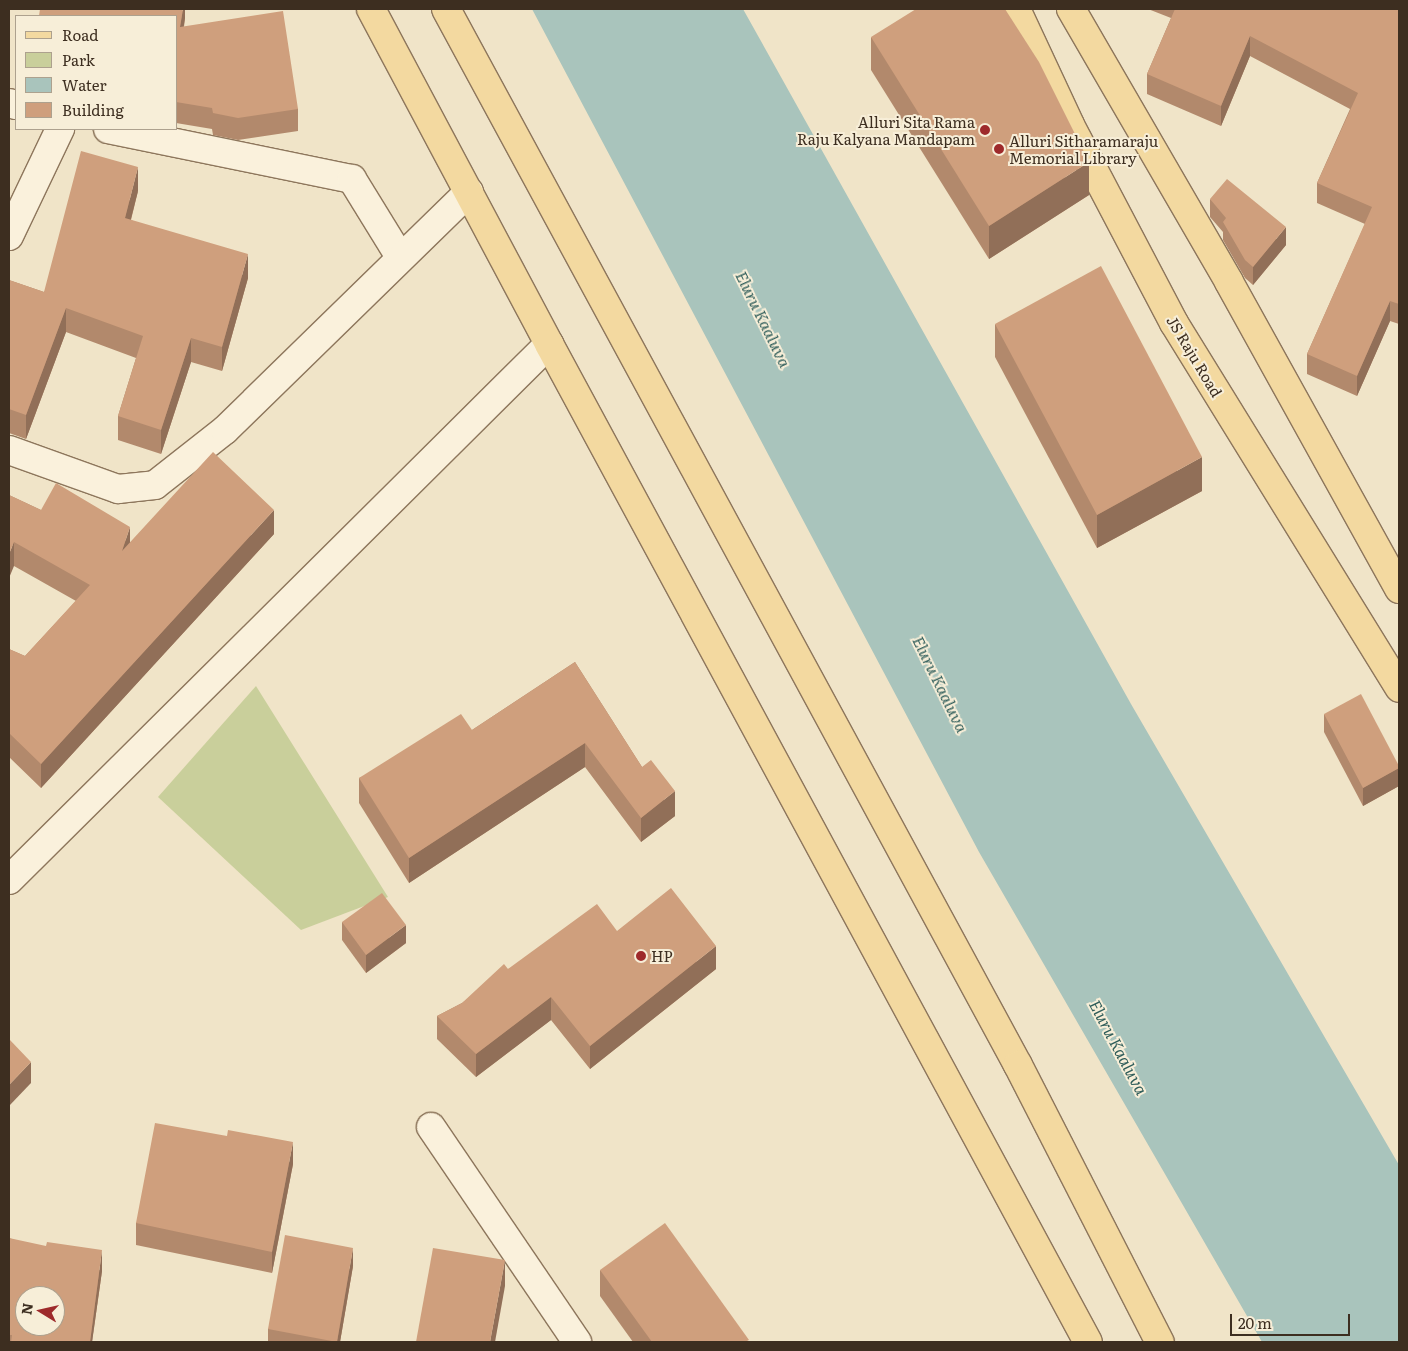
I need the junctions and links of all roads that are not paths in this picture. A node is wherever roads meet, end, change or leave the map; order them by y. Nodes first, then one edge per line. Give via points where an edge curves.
1 (372, 9) edge
2 (446, 9) edge
3 (1016, 9) edge
4 (1071, 9) edge
5 (60, 130) edge
6 (113, 130) edge
7 (469, 192) junction
8 (9, 236) edge
9 (400, 258) junction
10 (549, 344) junction
11 (9, 450) edge
12 (1396, 573) edge
13 (1399, 688) edge
14 (9, 880) edge
15 (431, 1127) dead end
16 (577, 1342) edge
17 (1088, 1342) edge
18 (1160, 1342) edge

1 - 7 main road
2 - 18 main road via 1009,1048
3 - 13 main road, JS Raju Road via 1070,125 1174,323
4 - 12 main road
5 - 8 street
6 - 9 street via 352,179
7 - 9 street
7 - 10 main road
9 - 11 street via 225,430 155,485 118,489
10 - 14 street
10 - 17 main road
15 - 16 street

